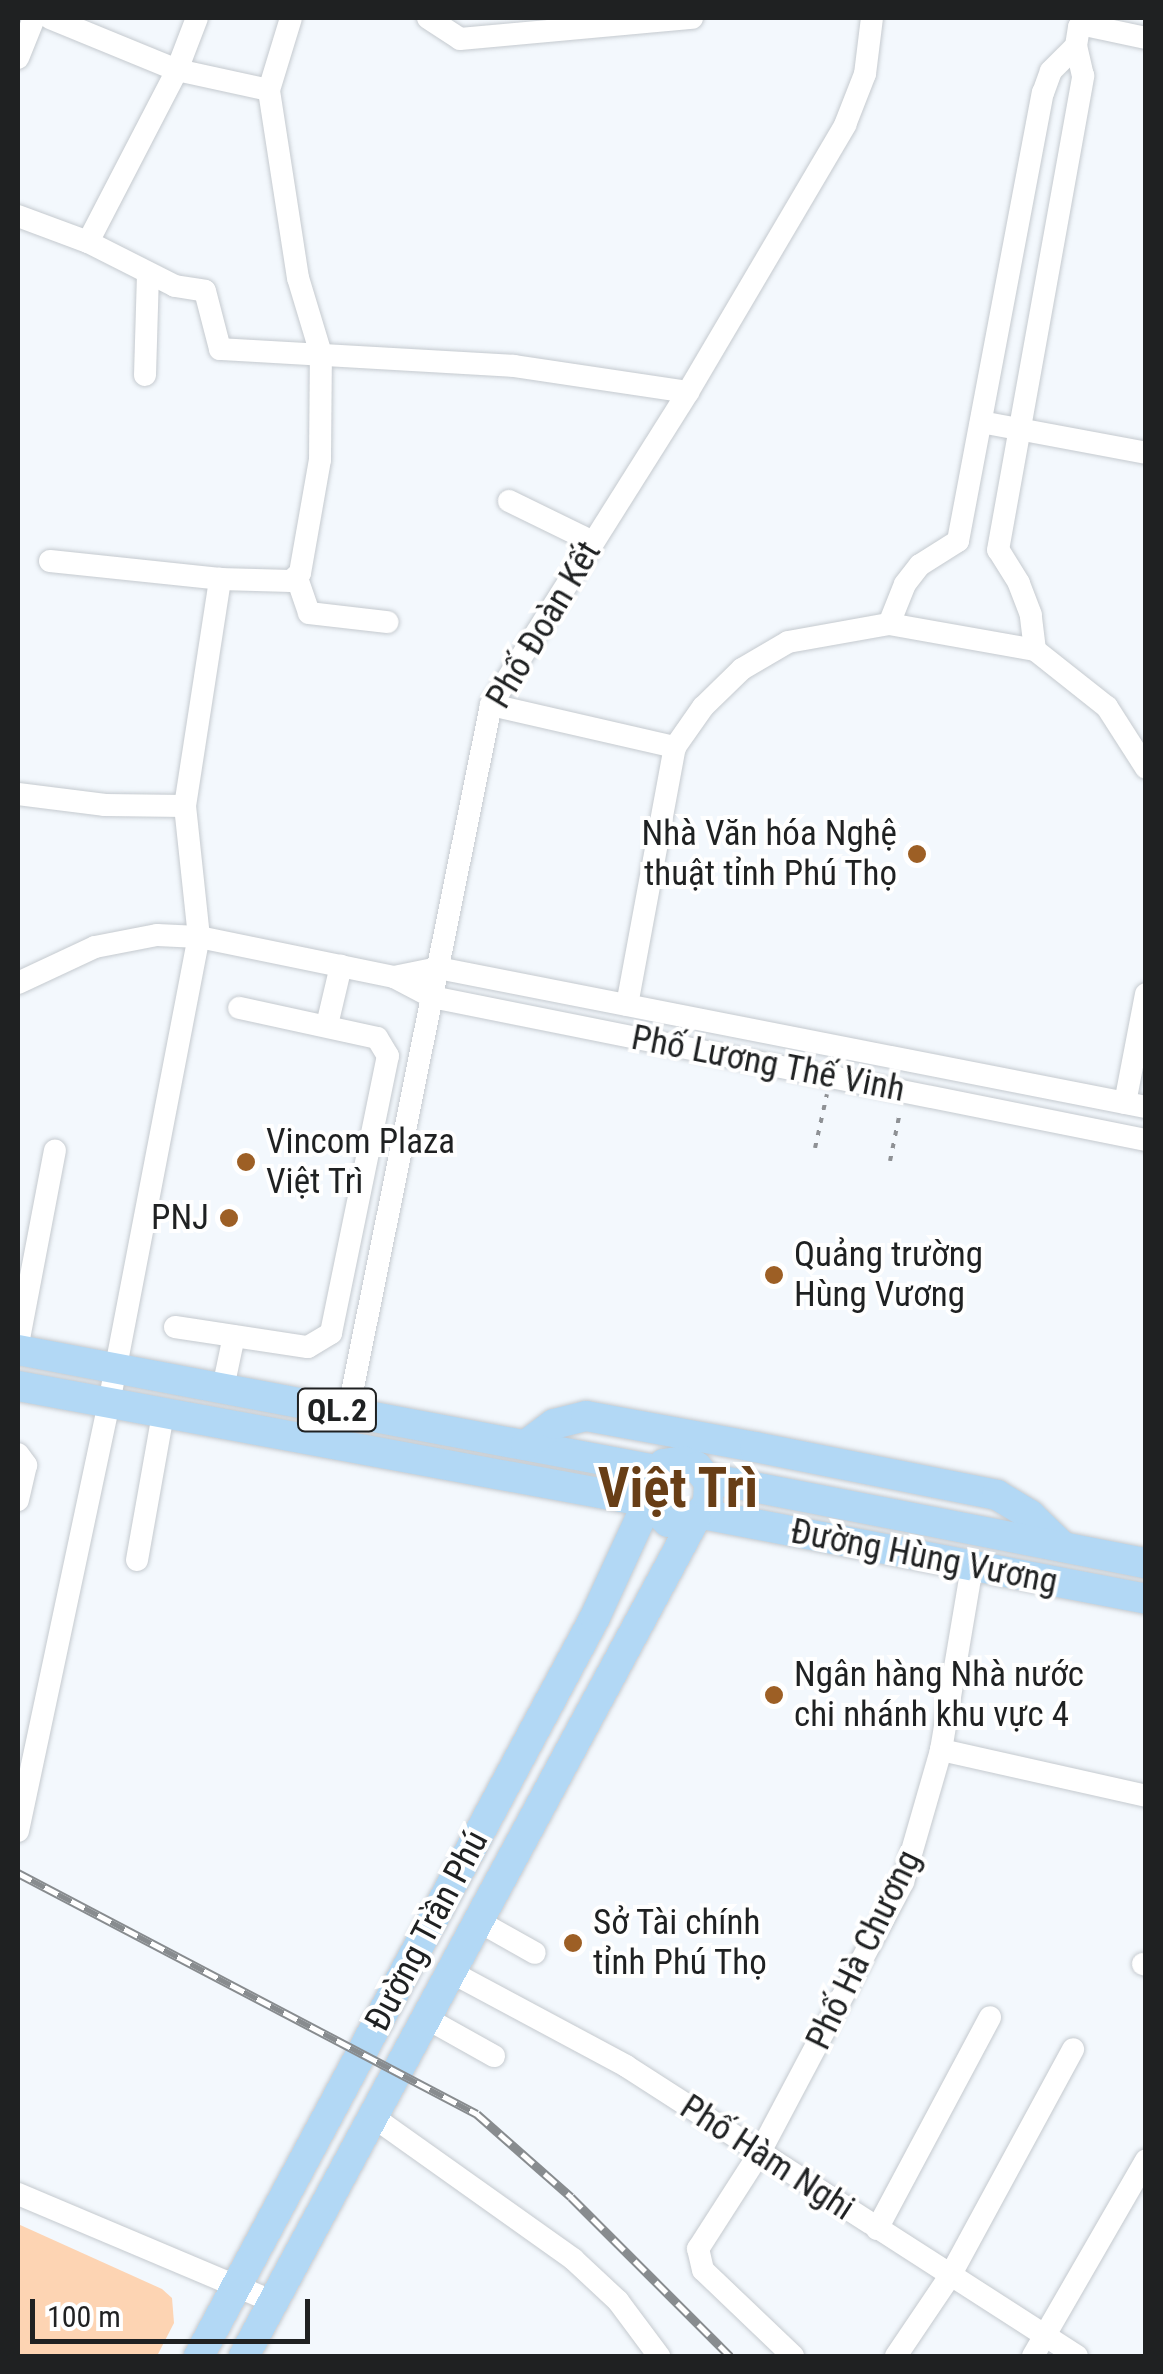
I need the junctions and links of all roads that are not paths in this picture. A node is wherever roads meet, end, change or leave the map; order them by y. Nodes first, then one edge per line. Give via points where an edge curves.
1 (34, 18) edge
2 (50, 18) edge
3 (198, 18) edge
4 (291, 18) edge
5 (428, 18) edge
6 (692, 18) edge
7 (872, 18) edge
8 (1078, 30) edge
9 (1146, 38) edge
10 (18, 58) edge
11 (178, 70) junction
12 (269, 90) junction
13 (18, 216) edge
14 (88, 242) junction
15 (148, 272) junction
16 (321, 354) junction
17 (145, 375) dead end
18 (688, 392) junction
19 (981, 422) junction
20 (1016, 429) junction
21 (1146, 453) edge
22 (509, 501) dead end
23 (958, 541) junction
24 (594, 542) junction
25 (998, 550) junction
26 (50, 561) dead end
27 (220, 578) junction
28 (297, 578) junction
29 (387, 622) dead end
30 (890, 624) junction
31 (1035, 650) junction
32 (491, 705) junction
33 (675, 747) junction
34 (1146, 768) edge
35 (18, 794) edge
36 (185, 806) junction
37 (199, 937) junction
38 (341, 966) junction
39 (438, 968) junction
40 (394, 977) junction
41 (18, 984) edge
42 (1146, 994) edge
43 (432, 997) junction
44 (627, 1005) junction
45 (240, 1008) dead end
46 (327, 1025) junction
47 (876, 1054) junction
48 (870, 1085) junction
49 (1135, 1105) edge
50 (1146, 1140) edge
51 (56, 1150) dead end
52 (23, 1279) edge
53 (174, 1327) dead end
54 (234, 1336) junction
55 (18, 1347) edge
56 (116, 1368) junction
57 (18, 1386) edge
58 (223, 1388) junction
59 (108, 1403) junction
60 (348, 1412) junction
61 (164, 1414) junction
62 (526, 1445) junction
63 (18, 1454) edge
64 (656, 1470) junction
65 (707, 1478) junction
66 (18, 1500) edge
67 (648, 1502) junction
68 (699, 1517) junction
69 (1063, 1547) junction
70 (137, 1560) dead end
71 (1146, 1563) edge
72 (972, 1566) junction
73 (1146, 1599) edge
74 (941, 1750) junction
75 (1146, 1796) edge
76 (18, 1832) edge
77 (478, 1922) junction
78 (535, 1953) dead end
79 (451, 1972) junction
80 (990, 2017) dead end
81 (426, 2018) junction
82 (1074, 2048) dead end
83 (494, 2056) dead end
84 (372, 2116) junction
85 (759, 2154) junction
86 (1146, 2160) edge
87 (18, 2194) edge
88 (877, 2229) junction
89 (950, 2276) junction
90 (237, 2286) junction
91 (274, 2302) junction
92 (1040, 2347) edge
93 (200, 2356) edge
94 (244, 2356) edge
95 (659, 2356) edge
96 (793, 2356) edge
97 (896, 2356) edge
98 (1077, 2356) edge

1 - 10 street
2 - 11 street
3 - 11 street
4 - 12 street
5 - 6 street via 460,38
7 - 18 street, Phố Đoàn Kết via 865,74 845,124
8 - 9 street
8 - 19 street via 1043,93
8 - 20 street via 1083,76
11 - 12 street
11 - 14 street
12 - 16 street via 298,278
13 - 14 street
14 - 15 street
15 - 16 street via 205,291 220,349
15 - 17 street
16 - 18 street via 514,366
16 - 28 street via 320,460
18 - 24 street, Phố Đoàn Kết
19 - 20 street
19 - 23 street
20 - 21 street
20 - 25 street
22 - 24 street
23 - 25 street
23 - 30 street via 920,565
24 - 32 street, Phố Đoàn Kết
25 - 31 street via 1019,583
26 - 27 street
27 - 28 street
27 - 36 street
28 - 29 street via 309,612
30 - 31 street
30 - 33 street via 788,642 742,669
31 - 34 street via 1106,708
32 - 33 street
32 - 39 street, Phố Đoàn Kết
33 - 44 street
35 - 36 street
36 - 37 street
37 - 38 street, Phố Lương Thế Vinh
37 - 41 street, Phố Lương Thế Vinh via 157,935 95,946
37 - 56 street
38 - 40 street, Phố Lương Thế Vinh
38 - 46 street
39 - 40 street, Phố Lương Thế Vinh
39 - 43 street, Phố Đoàn Kết
39 - 44 street, Phố Lương Thế Vinh
40 - 43 street, Phố Lương Thế Vinh
42 - 49 street
43 - 48 street, Phố Lương Thế Vinh
43 - 60 street, Phố Đoàn Kết
44 - 47 street, Phố Lương Thế Vinh
45 - 46 street
46 - 54 street via 377,1038 388,1056 331,1333 308,1347
47 - 48 street
47 - 49 street, Phố Lương Thế Vinh
48 - 50 street, Phố Lương Thế Vinh
51 - 52 street
52 - 55 street
53 - 54 street
54 - 58 street
55 - 56 main road, QL.2
56 - 58 main road, QL.2
56 - 59 street
57 - 59 main road, QL.2
58 - 60 main road, QL.2
59 - 61 main road, QL.2
59 - 76 street
60 - 62 main road, QL.2
61 - 67 main road, QL.2
61 - 70 street
62 - 64 main road, QL.2
62 - 69 main road via 554,1424 586,1416 755,1448 998,1495
63 - 66 street via 26,1466
64 - 65 main road, QL.2 via 684,1461
64 - 67 main road via 647,1485
65 - 68 main road via 710,1497
65 - 69 main road, Đường Hùng Vương / QL.2
67 - 68 main road, QL.2 via 668,1522
67 - 90 main road, Đường Trần Phú via 595,1616
68 - 72 main road, Đường Hùng Vương / QL.2
68 - 77 main road, Đường Trần Phú
69 - 71 main road, Đường Hùng Vương / QL.2
72 - 73 main road, Đường Hùng Vương / QL.2
72 - 74 street, Phố Hà Chương
74 - 75 street
74 - 85 street, Phố Hà Chương via 903,1882
77 - 78 street
77 - 79 main road, Đường Trần Phú
79 - 81 main road, Đường Trần Phú
79 - 85 street, Phố Hàm Nghi via 626,2066
80 - 88 street
81 - 83 street
81 - 84 main road, Đường Trần Phú
82 - 89 street
84 - 91 main road, Đường Trần Phú
84 - 95 street via 573,2259 618,2301
85 - 88 street, Phố Hàm Nghi
85 - 96 street, Phố Hà Chương via 698,2249 704,2270
86 - 92 street
87 - 90 street
88 - 89 street, Phố Hàm Nghi
89 - 92 street, Phố Hàm Nghi
89 - 97 street
90 - 91 street
90 - 93 main road, Đường Trần Phú
91 - 94 main road, Đường Trần Phú
92 - 98 street, Phố Hàm Nghi

